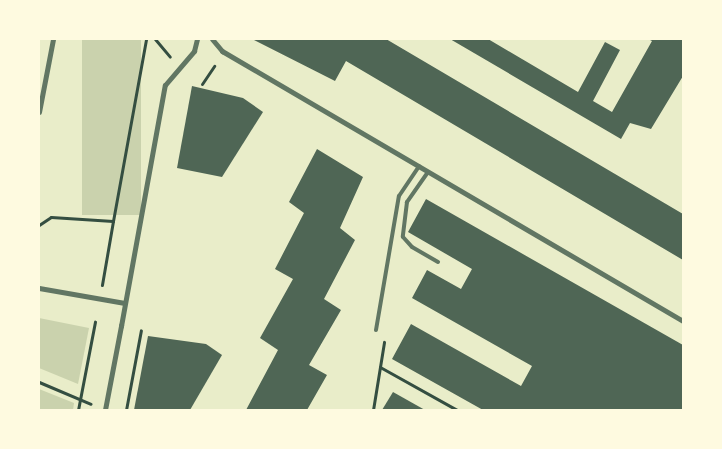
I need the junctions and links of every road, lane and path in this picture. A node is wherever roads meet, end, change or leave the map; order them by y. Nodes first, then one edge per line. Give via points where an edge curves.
1 (53, 39) edge
2 (146, 39) edge
3 (155, 39) edge
4 (197, 39) edge
5 (212, 39) edge
6 (174, 62) dead end
7 (214, 66) dead end
8 (202, 84) dead end
9 (39, 112) edge
10 (419, 166) junction
11 (428, 172) junction
12 (114, 220) junction
13 (39, 225) edge
14 (438, 262) dead end
15 (102, 285) dead end
16 (39, 288) edge
17 (125, 303) junction
18 (683, 321) edge
19 (95, 322) dead end
20 (121, 326) joint
21 (141, 330) dead end
22 (376, 330) dead end
23 (380, 367) dead end
24 (39, 382) edge
25 (80, 400) junction
26 (78, 410) edge
27 (105, 410) edge
28 (126, 410) edge
29 (457, 410) edge

1 - 9 street
2 - 12 path
3 - 6 path
4 - 17 street via 194,50 164,85
5 - 10 street via 222,51
7 - 8 path
10 - 11 street
10 - 22 lane via 398,196
11 - 14 lane via 407,202 403,237 412,247
11 - 18 street
12 - 13 path via 51,217
12 - 15 path
16 - 17 street
17 - 20 street
19 - 25 path
20 - 27 street
21 - 28 path
23 - 29 path
24 - 25 path
25 - 26 path
25 - 27 path

